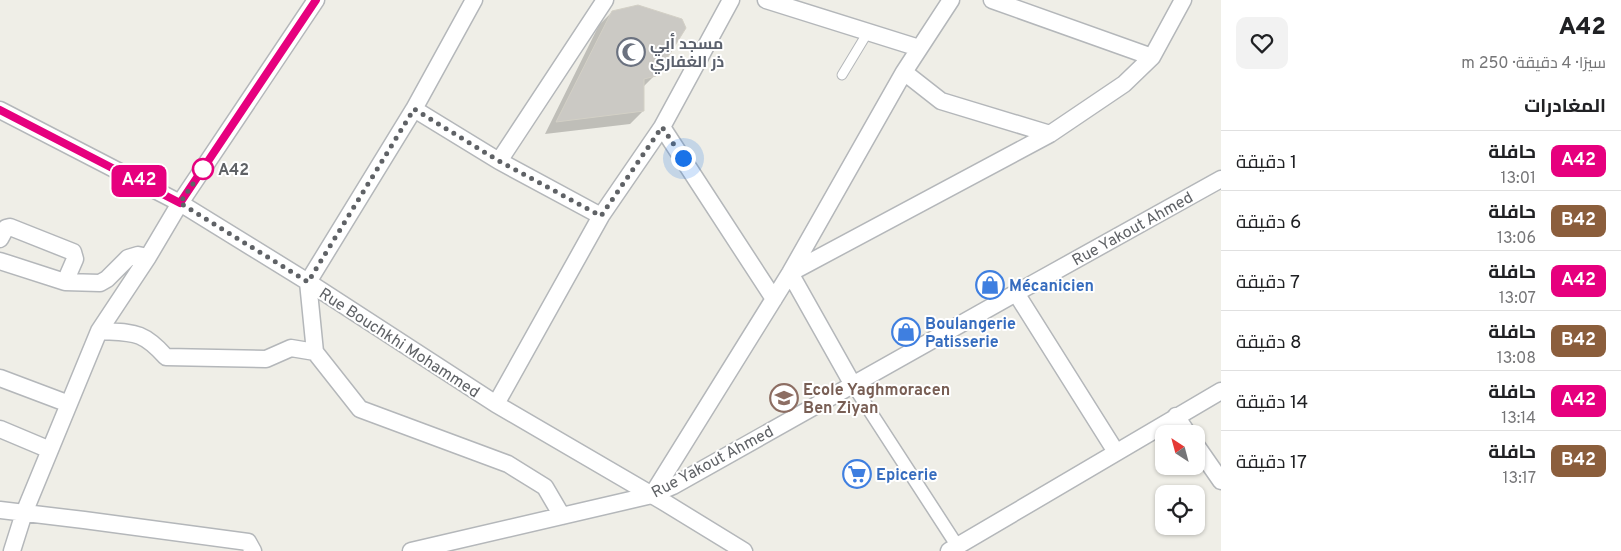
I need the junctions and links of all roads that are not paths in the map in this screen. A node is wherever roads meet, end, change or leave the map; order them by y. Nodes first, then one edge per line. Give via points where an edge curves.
1 (316, 0) edge
2 (474, 0) edge
3 (605, 0) edge
4 (731, 0) edge
5 (766, 0) edge
6 (951, 0) edge
7 (992, 0) edge
8 (1183, 0) edge
9 (868, 32) junction
10 (919, 48) junction
11 (1152, 57) junction
12 (904, 72) junction
13 (842, 75) dead end
14 (414, 109) junction
15 (0, 110) edge
16 (662, 127) junction
17 (1050, 134) junction
18 (499, 161) junction
19 (1221, 179) edge
20 (180, 203) junction
21 (601, 216) junction
22 (0, 239) edge
23 (148, 257) junction
24 (0, 260) edge
25 (790, 273) junction
26 (64, 282) junction
27 (308, 282) junction
28 (1016, 292) junction
29 (774, 299) junction
30 (99, 331) junction
31 (315, 352) junction
32 (0, 378) edge
33 (853, 385) junction
34 (1221, 391) edge
35 (69, 404) junction
36 (496, 404) junction
37 (1176, 416) junction
38 (1182, 425) edge
39 (0, 429) edge
40 (50, 450) junction
41 (1116, 452) junction
42 (1205, 458) edge
43 (1221, 481) edge
44 (652, 495) junction
45 (0, 510) edge
46 (24, 513) junction
47 (562, 516) junction
48 (956, 550) edge
49 (12, 551) edge
50 (253, 551) edge
51 (411, 551) edge
52 (744, 551) edge

1 - 20 street
2 - 14 street
3 - 18 street
4 - 16 street
5 - 9 street
6 - 10 street
7 - 11 street
8 - 11 street
9 - 10 street
9 - 13 lane
10 - 12 street
11 - 17 street via 1124,84
12 - 17 street via 941,101
12 - 25 street
14 - 18 street
14 - 27 street
15 - 20 street, Rue Bouchkhi Mohammed
16 - 21 street
16 - 29 street
17 - 25 street
18 - 21 street
19 - 28 street, Rue Yakout Ahmed
20 - 23 street
20 - 27 street, Rue Bouchkhi Mohammed
21 - 36 street
22 - 26 street via 10,227 73,252 76,259
23 - 26 street via 128,258 100,283
23 - 30 street
24 - 26 street
25 - 29 street
25 - 33 street
27 - 31 street
27 - 36 street, Rue Bouchkhi Mohammed
28 - 33 street, Rue Yakout Ahmed
28 - 41 street
29 - 44 street
30 - 31 street via 134,333 154,343 166,357 266,359 291,348
30 - 35 street
31 - 47 street via 360,409 508,464 545,487
32 - 35 street
33 - 44 street, Rue Yakout Ahmed
33 - 48 street
34 - 37 street
35 - 40 street
36 - 44 street, Rue Bouchkhi Mohammed
37 - 38 street
37 - 41 street
39 - 40 street
40 - 46 street
41 - 48 street
42 - 43 street
44 - 47 street, Rue Yakout Ahmed
44 - 52 street, Rue Bouchkhi Mohammed
45 - 46 street
46 - 49 street
46 - 50 street via 248,542
47 - 51 street, Rue Yakout Ahmed

